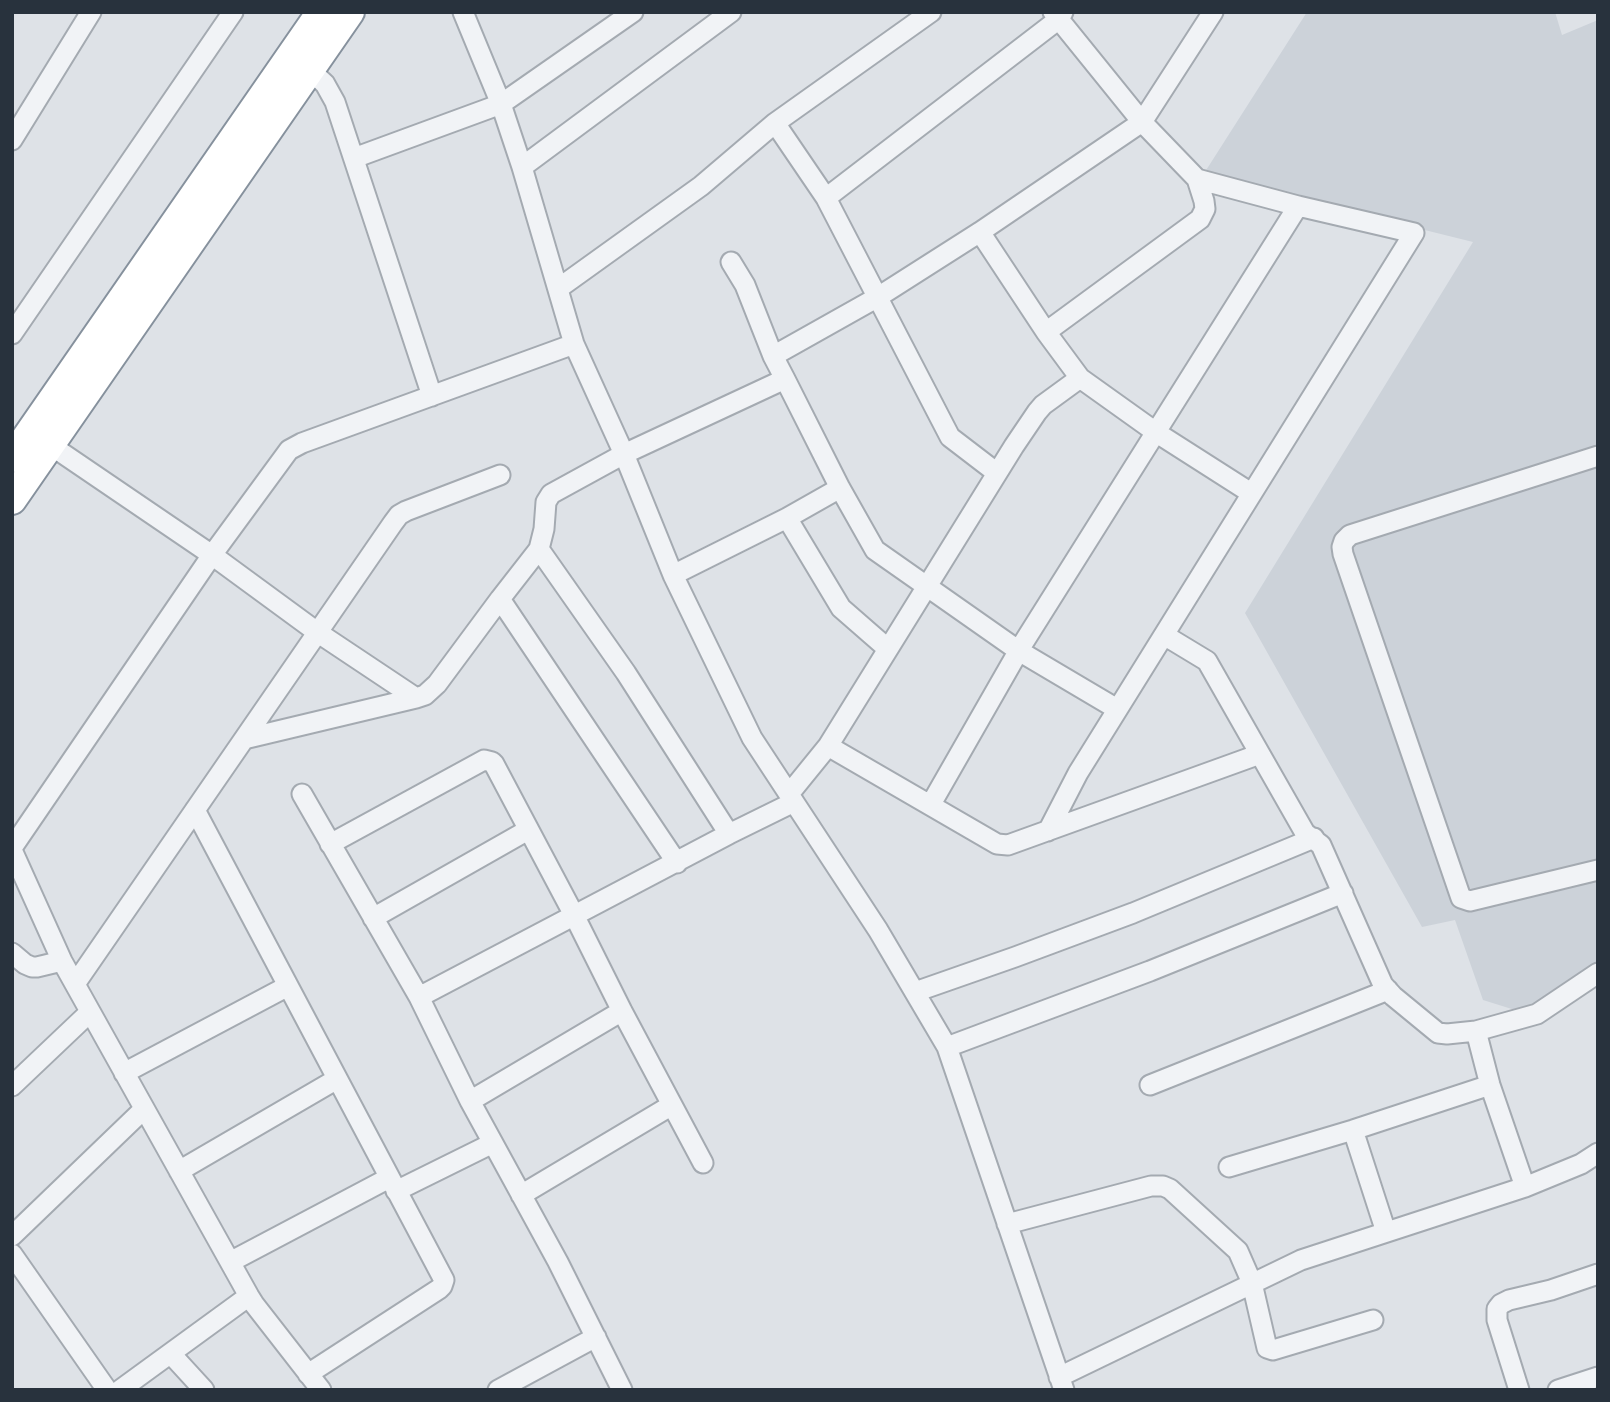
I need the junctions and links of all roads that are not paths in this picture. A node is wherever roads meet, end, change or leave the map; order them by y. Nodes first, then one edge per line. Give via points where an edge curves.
1 (91, 12) edge
2 (233, 12) edge
3 (321, 12) edge
4 (350, 12) edge
5 (463, 12) edge
6 (633, 12) edge
7 (931, 12) edge
8 (1213, 12) edge
9 (727, 13) edge
10 (1058, 14) edge
11 (310, 70) junction
12 (501, 104) junction
13 (1142, 122) junction
14 (775, 123) junction
15 (12, 139) edge
16 (354, 158) junction
17 (522, 167) junction
18 (1197, 179) junction
19 (826, 198) junction
20 (1298, 206) junction
21 (980, 232) junction
22 (731, 262) dead end
23 (559, 288) junction
24 (878, 298) junction
25 (1046, 332) junction
26 (12, 334) edge
27 (575, 344) junction
28 (773, 356) junction
29 (1080, 378) junction
30 (785, 379) junction
31 (432, 396) junction
32 (1157, 433) junction
33 (41, 439) junction
34 (624, 454) junction
35 (1598, 456) edge
36 (12, 458) edge
37 (997, 473) junction
38 (500, 475) dead end
39 (840, 488) junction
40 (1251, 493) junction
41 (12, 500) edge
42 (787, 518) junction
43 (539, 549) junction
44 (212, 555) junction
45 (673, 575) junction
46 (927, 587) junction
47 (500, 599) junction
48 (317, 632) junction
49 (1164, 635) junction
50 (888, 649) junction
51 (1019, 651) junction
52 (416, 698) junction
53 (1117, 709) junction
54 (244, 739) junction
55 (828, 746) junction
56 (1260, 754) junction
57 (302, 794) dead end
58 (792, 798) junction
59 (931, 804) junction
60 (195, 810) junction
61 (528, 830) junction
62 (1048, 831) junction
63 (729, 834) junction
64 (1314, 838) junction
65 (330, 844) junction
66 (12, 849) edge
67 (677, 863) junction
68 (1598, 870) edge
69 (1343, 893) junction
70 (574, 915) junction
71 (373, 918) junction
72 (12, 953) edge
73 (62, 961) junction
74 (1598, 973) edge
75 (75, 984) junction
76 (288, 986) junction
77 (1388, 990) junction
78 (915, 992) junction
79 (419, 997) junction
80 (622, 1011) junction
81 (90, 1012) junction
82 (1476, 1031) junction
83 (947, 1047) junction
84 (124, 1073) junction
85 (337, 1079) junction
86 (1490, 1085) junction
87 (12, 1086) edge
88 (1150, 1086) dead end
89 (470, 1101) junction
90 (673, 1105) junction
91 (144, 1109) junction
92 (1353, 1130) junction
93 (493, 1143) junction
94 (1598, 1153) edge
95 (703, 1163) dead end
96 (1230, 1167) dead end
97 (179, 1171) junction
98 (393, 1185) junction
99 (1525, 1188) junction
100 (521, 1195) junction
101 (1007, 1224) junction
102 (1386, 1232) junction
103 (12, 1236) edge
104 (12, 1254) edge
105 (230, 1262) junction
106 (1597, 1277) edge
107 (1252, 1283) junction
108 (249, 1296) junction
109 (1373, 1320) dead end
110 (596, 1337) junction
111 (171, 1354) junction
112 (308, 1374) junction
113 (1598, 1377) edge
114 (1062, 1383) edge
115 (107, 1390) edge
116 (120, 1390) edge
117 (204, 1390) edge
118 (321, 1390) edge
119 (498, 1390) edge
120 (622, 1390) edge
121 (1519, 1390) edge
122 (1558, 1390) edge

1 - 15 street
2 - 26 street
3 - 33 highway
4 - 11 highway
5 - 12 street
6 - 12 street
7 - 14 street
8 - 13 street
9 - 17 street
10 - 13 street
10 - 19 street
11 - 16 street via 335,102
11 - 33 highway
12 - 16 street
12 - 17 street
13 - 18 street
13 - 21 street
14 - 19 street
14 - 23 street via 701,186
16 - 31 street
17 - 23 street
18 - 20 street
18 - 25 street via 1205,209 1200,219
19 - 24 street
20 - 32 street
20 - 40 street via 1413,233
21 - 24 street
21 - 25 street
22 - 28 street
23 - 27 street
24 - 28 street
24 - 37 street via 950,437
25 - 29 street
27 - 31 street
27 - 34 street
28 - 30 street
29 - 32 street
29 - 37 street via 1043,405
30 - 34 street
30 - 39 street
31 - 44 street via 289,450
32 - 40 street
32 - 51 street
33 - 36 highway
33 - 41 highway
33 - 44 street
34 - 43 street via 548,497
34 - 45 street
35 - 68 street via 1350,535 1342,547 1461,898 1470,901
37 - 46 street
38 - 48 street via 399,515
39 - 42 street
39 - 46 street via 876,550
40 - 49 street
42 - 45 street
42 - 50 street via 841,608
43 - 47 street
43 - 63 street via 626,673
44 - 48 street
44 - 66 street
45 - 58 street via 752,738
46 - 50 street
46 - 51 street
47 - 52 street via 438,684
47 - 67 street
48 - 52 street
48 - 54 street
49 - 53 street
49 - 56 street via 1206,661
50 - 55 street
51 - 53 street
51 - 59 street
52 - 54 street
53 - 62 street
54 - 60 street
55 - 58 street
55 - 59 street
56 - 62 street
56 - 64 street via 1305,833
57 - 65 street
58 - 63 street
58 - 78 street
59 - 62 street via 997,844 1008,845
60 - 75 street
60 - 76 street
61 - 65 street via 494,764 484,760
61 - 70 street
61 - 71 street
63 - 67 street
64 - 69 street
64 - 78 street via 1133,913
65 - 71 street
66 - 73 street
67 - 70 street
69 - 77 street
69 - 83 street
70 - 79 street
70 - 80 street
71 - 79 street
72 - 73 street via 32,967
73 - 75 street
74 - 82 street via 1537,1014
75 - 81 street
76 - 84 street
76 - 85 street
77 - 82 street via 1438,1033
77 - 88 street
78 - 83 street
79 - 89 street
80 - 89 street
80 - 90 street
81 - 84 street
81 - 87 street
82 - 86 street
83 - 101 street
84 - 91 street
85 - 97 street
85 - 98 street
86 - 92 street
86 - 99 street
89 - 93 street
90 - 95 street
90 - 100 street
91 - 97 street
91 - 103 street
92 - 96 street
92 - 102 street
93 - 98 street
93 - 100 street
94 - 99 street
97 - 105 street
98 - 105 street
98 - 112 street via 444,1280 442,1286
99 - 102 street
100 - 110 street
101 - 107 street via 1163,1186 1238,1251
101 - 114 street
102 - 107 street via 1301,1260
104 - 115 street
105 - 108 street
106 - 121 street via 1509,1300 1497,1309
107 - 109 street via 1265,1345 1270,1350
107 - 114 street
108 - 111 street
108 - 112 street
110 - 119 street
110 - 120 street
111 - 116 street
111 - 117 street
112 - 118 street
113 - 122 street

